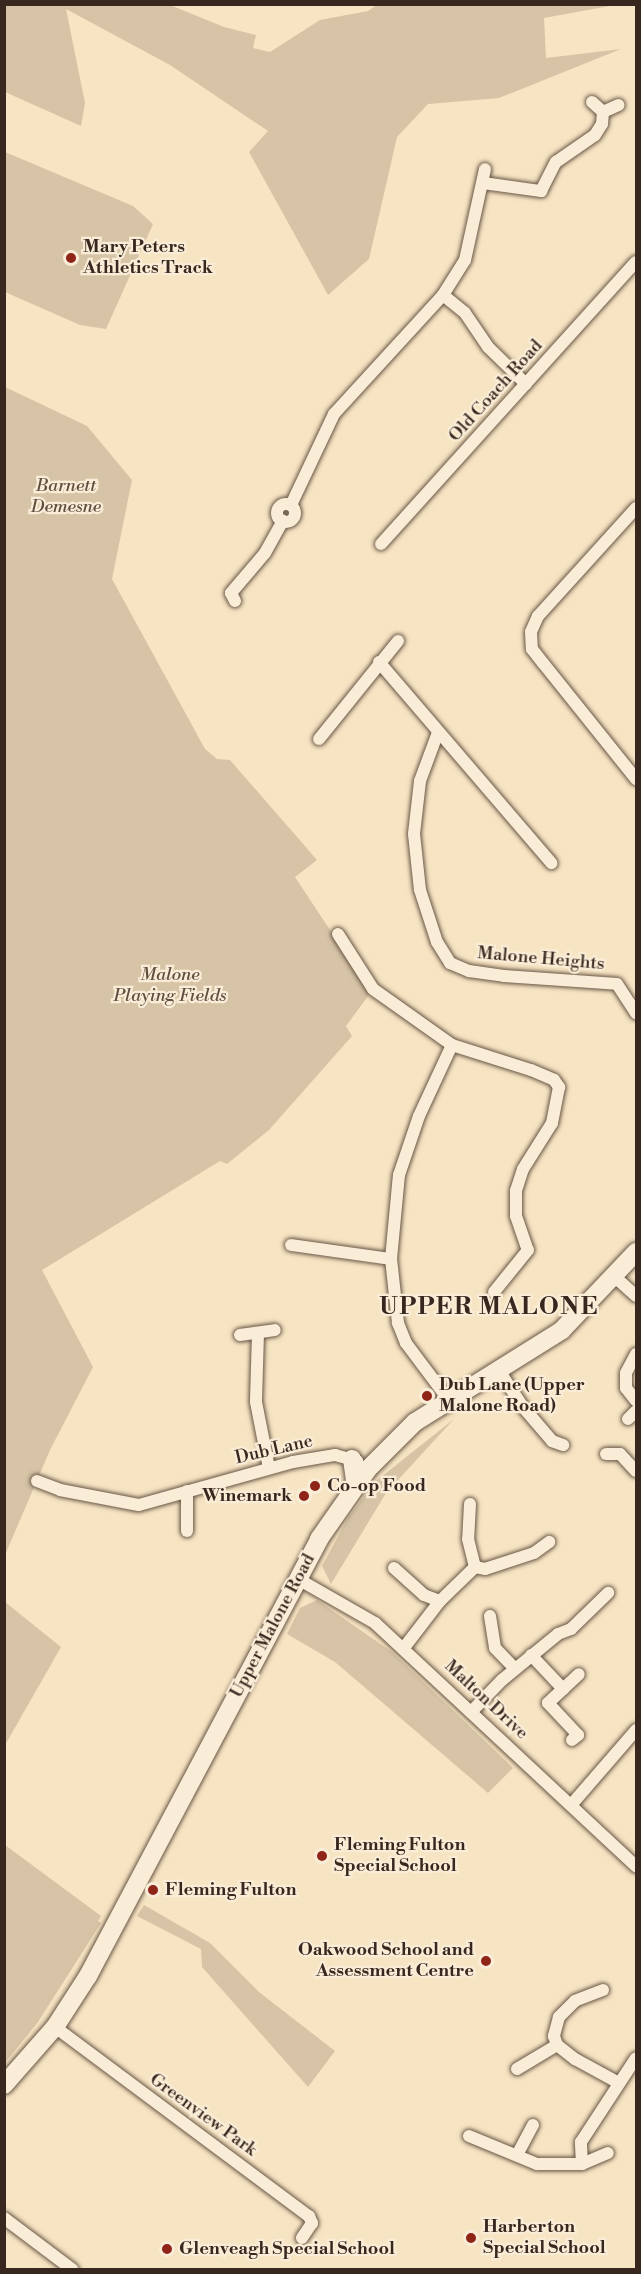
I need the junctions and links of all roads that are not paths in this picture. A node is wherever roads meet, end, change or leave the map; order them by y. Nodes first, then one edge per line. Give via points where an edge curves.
1 (592, 102) dead end
2 (619, 105) dead end
3 (603, 112) junction
4 (485, 169) dead end
5 (483, 183) junction
6 (636, 262) edge
7 (443, 295) junction
8 (526, 384) junction
9 (634, 516) edge
10 (381, 544) dead end
11 (236, 601) dead end
12 (398, 641) dead end
13 (379, 662) junction
14 (437, 735) junction
15 (319, 739) dead end
16 (636, 779) edge
17 (551, 863) dead end
18 (338, 934) dead end
19 (636, 1013) edge
20 (452, 1045) junction
21 (291, 1245) dead end
22 (636, 1252) edge
23 (391, 1259) junction
24 (615, 1276) junction
25 (494, 1292) dead end
26 (636, 1296) edge
27 (275, 1330) dead end
28 (258, 1332) junction
29 (240, 1335) dead end
30 (636, 1354) edge
31 (498, 1369) junction
32 (448, 1399) junction
33 (636, 1401) edge
34 (563, 1445) dead end
35 (606, 1454) dead end
36 (352, 1459) junction
37 (269, 1468) junction
38 (368, 1469) junction
39 (636, 1471) edge
40 (37, 1481) dead end
41 (356, 1486) junction
42 (187, 1491) junction
43 (470, 1504) dead end
44 (187, 1531) dead end
45 (549, 1542) dead end
46 (476, 1567) junction
47 (394, 1568) dead end
48 (298, 1579) junction
49 (608, 1593) dead end
50 (440, 1601) junction
51 (490, 1616) dead end
52 (403, 1649) junction
53 (531, 1656) junction
54 (515, 1669) junction
55 (579, 1674) dead end
56 (563, 1689) junction
57 (473, 1710) junction
58 (636, 1730) edge
59 (572, 1740) dead end
60 (572, 1804) junction
61 (636, 1866) edge
62 (603, 1990) dead end
63 (55, 2027) junction
64 (557, 2045) junction
65 (636, 2058) edge
66 (518, 2069) dead end
67 (620, 2083) junction
68 (4, 2085) edge
69 (533, 2125) dead end
70 (469, 2136) dead end
71 (608, 2153) dead end
72 (517, 2155) junction
73 (582, 2164) junction
74 (4, 2218) edge
75 (302, 2238) dead end
76 (73, 2270) edge

1 - 3 street
2 - 3 street
3 - 5 street via 595,135 556,162 541,191
4 - 5 street
5 - 7 street via 465,260
6 - 8 street, Old Coach Road
7 - 8 street via 465,313 488,347
7 - 11 street via 334,414 291,505 294,517 283,521 265,553 231,592
8 - 10 street, Old Coach Road
9 - 16 street via 538,616 531,632 532,649
12 - 13 street
13 - 14 street
13 - 15 street
14 - 17 street
14 - 19 street, Malone Heights via 418,789 414,834 420,890 437,942 450,963 469,971 504,976 617,984
18 - 20 street via 373,988
20 - 23 street via 419,1116 399,1175
20 - 25 street via 554,1080 559,1094 552,1123 523,1169 516,1191 516,1216 528,1250
21 - 23 street
22 - 24 main road, Upper Malone Road
23 - 32 street via 398,1323 406,1344
24 - 26 street
24 - 31 main road, Upper Malone Road via 562,1330
27 - 28 street
28 - 29 street
28 - 37 street via 256,1402
30 - 33 street via 626,1373 626,1388
31 - 32 main road, Upper Malone Road
31 - 34 street via 552,1441
32 - 38 main road, Upper Malone Road via 415,1422
35 - 39 street via 620,1454
36 - 37 street, Dub Lane via 335,1455
36 - 38 street, Dub Lane
36 - 41 main road
37 - 42 street, Dub Lane
38 - 41 main road, Upper Malone Road
40 - 42 street, Dub Lane via 130,1505
41 - 48 main road, Upper Malone Road via 326,1528
42 - 44 street
43 - 46 street via 468,1539
45 - 46 street via 534,1553 484,1569
46 - 50 street
47 - 50 street via 424,1594
48 - 52 street, Malton Drive via 375,1623
48 - 63 main road, Upper Malone Road via 125,1910
49 - 53 street via 571,1629
50 - 52 street
51 - 54 street via 495,1648
52 - 57 street, Malton Drive
53 - 54 street
53 - 56 street
54 - 57 street
55 - 56 street
56 - 59 street via 548,1703 578,1735
57 - 60 street, Malton Drive
58 - 60 street
60 - 61 street, Malton Drive
62 - 64 street via 575,2001 559,2017 554,2036
63 - 68 main road, Upper Malone Road
63 - 75 street, Greenview Park via 309,2216 312,2223
64 - 66 street
64 - 67 street
65 - 67 street
67 - 73 street via 581,2142
69 - 72 street
70 - 72 street
71 - 73 street
72 - 73 street via 537,2164
74 - 76 street

